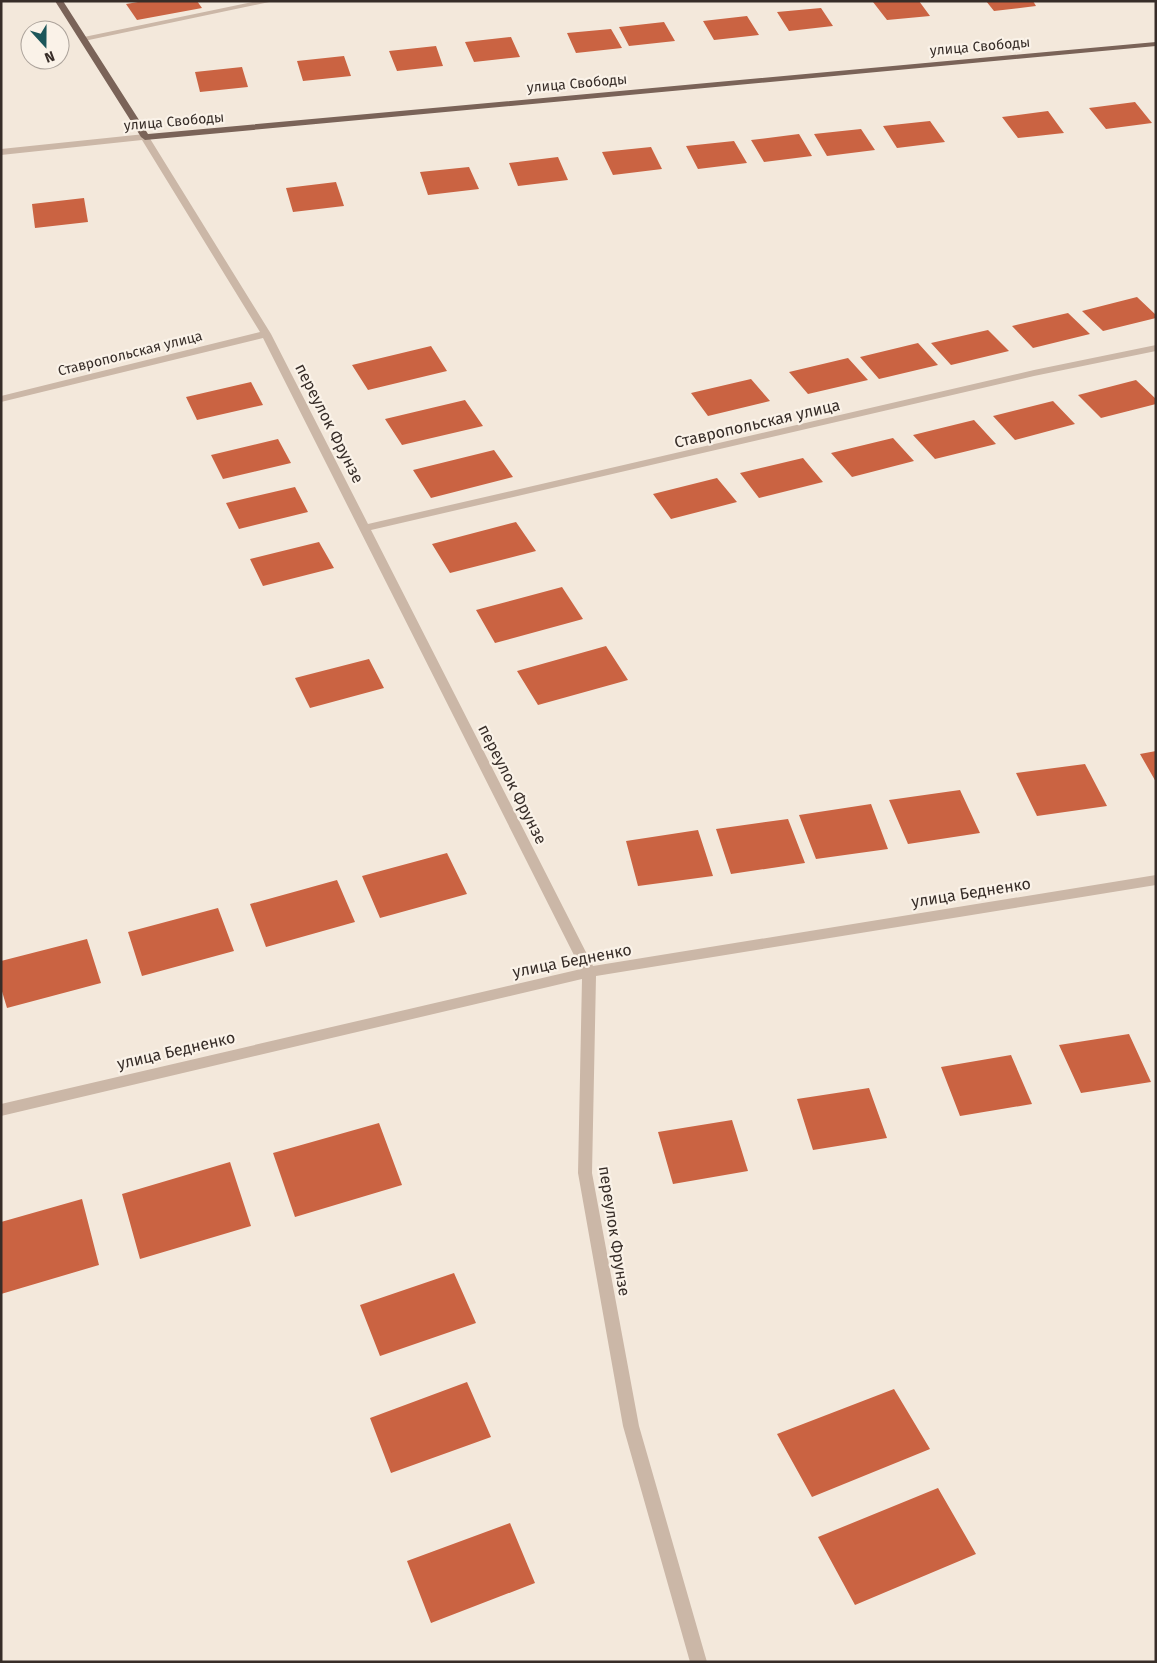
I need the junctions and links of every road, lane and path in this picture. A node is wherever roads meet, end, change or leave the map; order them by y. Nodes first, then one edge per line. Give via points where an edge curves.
1 (58, 1) edge
2 (270, 1) edge
3 (84, 39) junction
4 (1156, 44) edge
5 (145, 137) junction
6 (1, 152) edge
7 (266, 334) junction
8 (1156, 348) edge
9 (1, 399) edge
10 (365, 528) junction
11 (1156, 880) edge
12 (589, 972) junction
13 (1, 1110) edge
14 (700, 1662) edge

1 - 3 main road, переулок Фрунзе
2 - 3 street
3 - 5 main road, переулок Фрунзе
4 - 5 main road, улица Свободы
5 - 6 street, улица Свободы
5 - 7 street, переулок Фрунзе
7 - 9 street, Ставропольская улица
7 - 10 street, переулок Фрунзе
8 - 10 street, Ставропольская улица via 1034,373
10 - 12 street, переулок Фрунзе
11 - 12 street, улица Бедненко
12 - 13 street, улица Бедненко
12 - 14 street, переулок Фрунзе via 585,1173 631,1426

